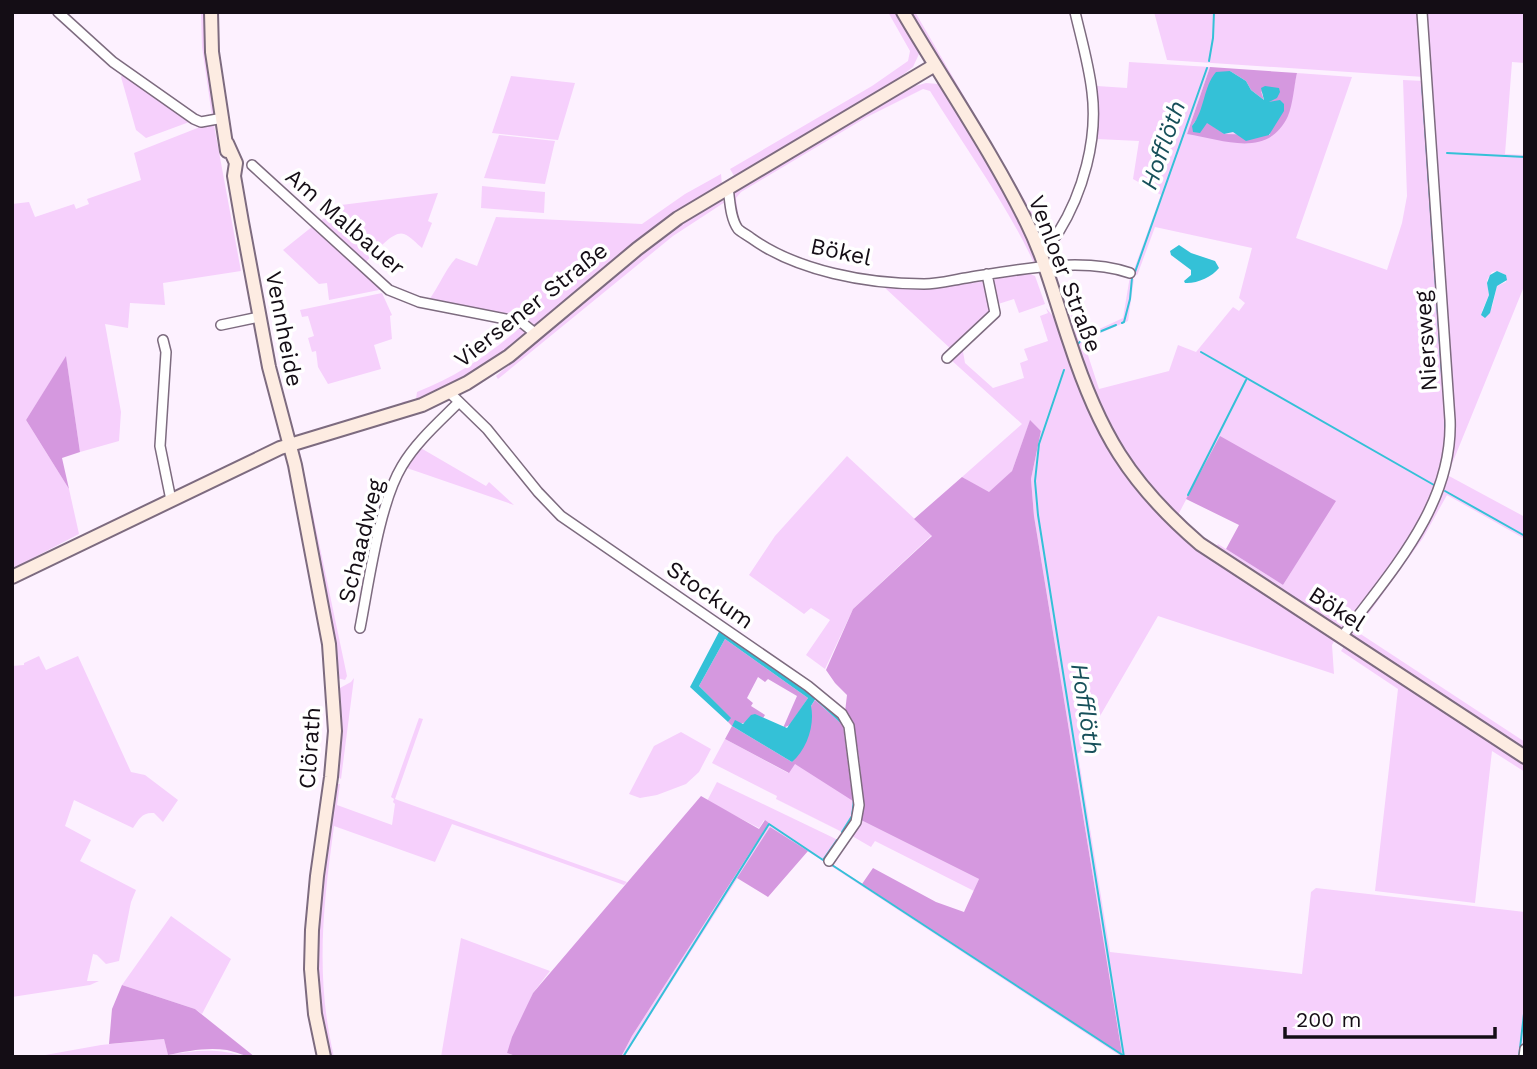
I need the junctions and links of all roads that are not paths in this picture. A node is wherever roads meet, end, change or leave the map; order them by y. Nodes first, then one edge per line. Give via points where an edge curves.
1 (58, 12) edge
2 (211, 12) edge
3 (904, 12) edge
4 (1075, 12) edge
5 (1422, 12) edge
6 (934, 65) junction
7 (223, 118) junction
8 (252, 165) dead end
9 (728, 188) junction
10 (1039, 252) junction
11 (1045, 268) junction
12 (1130, 273) dead end
13 (987, 274) junction
14 (259, 317) junction
15 (221, 325) dead end
16 (536, 334) junction
17 (163, 340) dead end
18 (947, 358) dead end
19 (454, 398) junction
20 (289, 444) junction
21 (1137, 482) joint
22 (171, 500) junction
23 (12, 577) edge
24 (360, 628) dead end
25 (1342, 637) junction
26 (1525, 757) edge
27 (829, 861) dead end
28 (1525, 1049) edge
29 (324, 1057) edge
30 (1524, 1057) edge

1 - 7 street via 113,62 194,119
2 - 7 main road, Vennheide via 212,52
3 - 6 main road, Venloer Straße
4 - 10 street via 1092,92 1088,158 1057,235
5 - 25 street, Niersweg via 1450,450 1425,520
6 - 9 main road, Viersener Straße
6 - 10 main road, Venloer Straße via 1001,174
7 - 14 main road, Vennheide via 236,163 234,176
8 - 16 street, Am Malbauer via 389,290 419,302 521,322
9 - 13 street, Bökel via 738,229 796,264 871,280 926,284
9 - 16 main road, Viersener Straße via 654,235
10 - 11 main road, Venloer Straße
11 - 12 street, Bökel via 1090,265
11 - 13 street, Bökel
11 - 21 main road, Venloer Straße via 1097,415
13 - 18 street via 995,313
14 - 15 street
14 - 20 main road, Vennheide
16 - 19 main road, Viersener Straße
17 - 22 street via 160,450
19 - 20 main road, Viersener Straße
19 - 24 street, Schaadweg via 411,452 394,482
19 - 27 street, Stockum via 487,429 561,516 842,714 849,726 859,805 856,822
20 - 22 main road, Viersener Straße
20 - 29 main road, Clörath via 328,631 334,685 333,754 312,930 315,1014
21 - 25 main road, Bökel via 1200,544
22 - 23 main road, Viersener Straße
25 - 26 main road, Bökel
28 - 30 street

